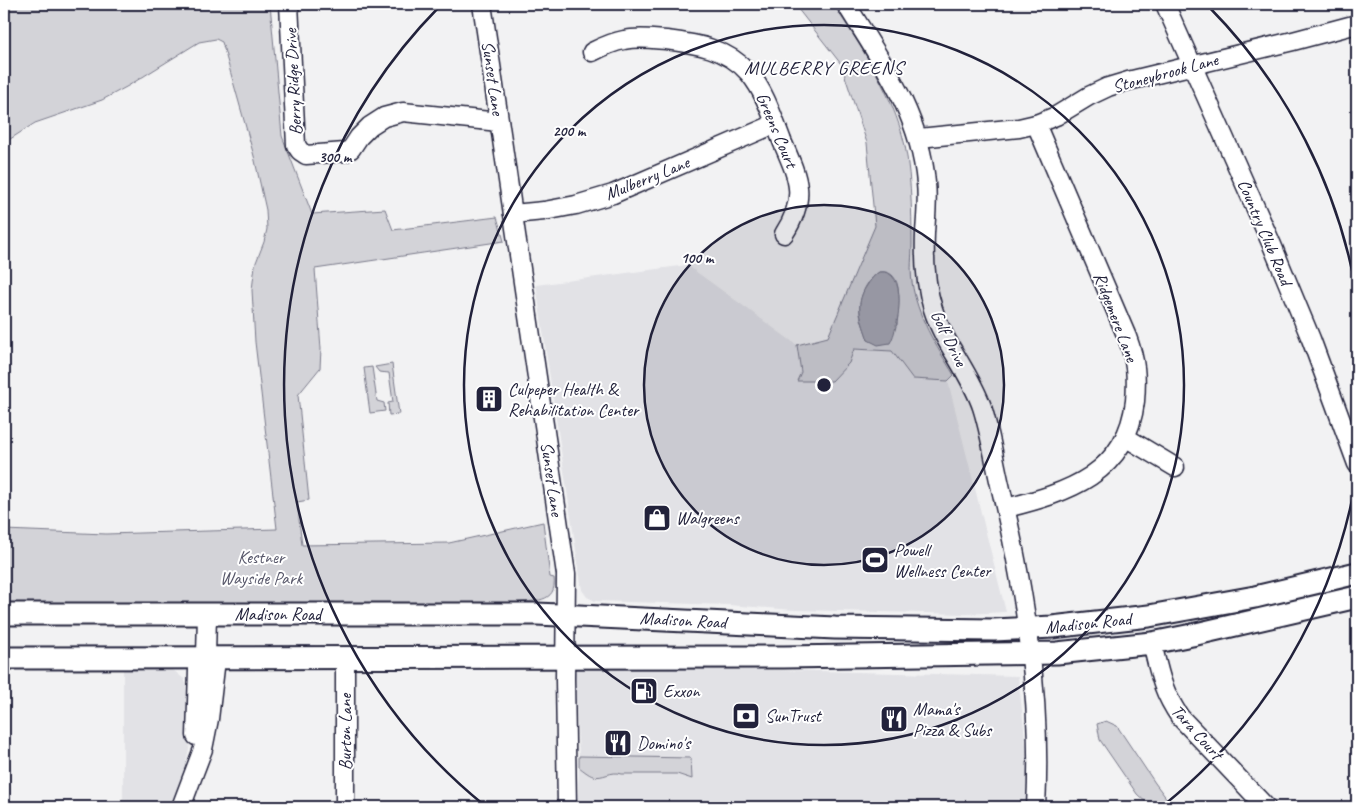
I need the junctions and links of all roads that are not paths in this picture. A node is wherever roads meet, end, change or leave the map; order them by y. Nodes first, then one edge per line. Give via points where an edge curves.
1 (289, 4) edge
2 (482, 4) edge
3 (846, 4) edge
4 (1166, 4) edge
5 (1357, 24) edge
6 (592, 52) dead end
7 (1192, 66) junction
8 (499, 122) junction
9 (775, 124) junction
10 (1036, 124) junction
11 (918, 138) junction
12 (513, 214) junction
13 (784, 234) dead end
14 (1125, 437) junction
15 (1357, 464) edge
16 (1175, 467) dead end
17 (1006, 508) junction
18 (1357, 573) edge
19 (1357, 597) edge
20 (4, 614) edge
21 (207, 614) junction
22 (566, 615) junction
23 (1028, 629) junction
24 (1152, 642) junction
25 (1032, 654) junction
26 (206, 657) junction
27 (565, 657) junction
28 (4, 658) edge
29 (345, 658) junction
30 (181, 807) edge
31 (345, 807) edge
32 (567, 807) edge
33 (1036, 807) edge
34 (1266, 807) edge

1 - 8 street, Berry Ridge Drive via 296,145 306,155 338,154 351,149 370,126 397,113
2 - 8 street, Sunset Lane
3 - 11 street, Golf Drive via 892,79
4 - 7 street, Country Club Road
5 - 7 street, Stoneybrook Lane
6 - 9 street, Greens Court via 624,40 643,38 713,48 748,72 760,88
7 - 10 street, Stoneybrook Lane via 1108,87
7 - 15 street, Country Club Road via 1311,339
8 - 12 street, Sunset Lane
9 - 12 street, Mulberry Lane via 613,194 576,205
9 - 13 street, Greens Court via 798,178 797,207
10 - 11 street, Stoneybrook Lane
10 - 14 street, Ridgemere Lane via 1134,355 1136,389 1132,420
11 - 17 street, Golf Drive via 927,184 924,259 927,284 941,330 974,387 982,408
12 - 22 street, Sunset Lane via 566,574
14 - 16 street
14 - 17 street, Ridgemere Lane via 1115,454 1091,477 1054,495
17 - 23 street, Golf Drive
18 - 23 main road, Madison Road via 1255,597 1149,616
19 - 24 main road, Madison Road
20 - 21 main road, Madison Road
21 - 22 main road, Madison Road
21 - 26 street
22 - 23 main road, Madison Road via 835,628
22 - 27 street, Sunset Lane
23 - 25 street, Golf Drive
24 - 25 main road, Madison Road
24 - 34 street, Tara Court via 1162,684 1180,717
25 - 27 main road, Madison Road
25 - 33 street, Golf Drive via 1038,778
26 - 28 main road, Madison Road
26 - 29 main road, Madison Road
26 - 30 street via 198,669 196,767
27 - 29 main road, Madison Road
27 - 32 street, Sunset Lane
29 - 31 street, Burton Lane

